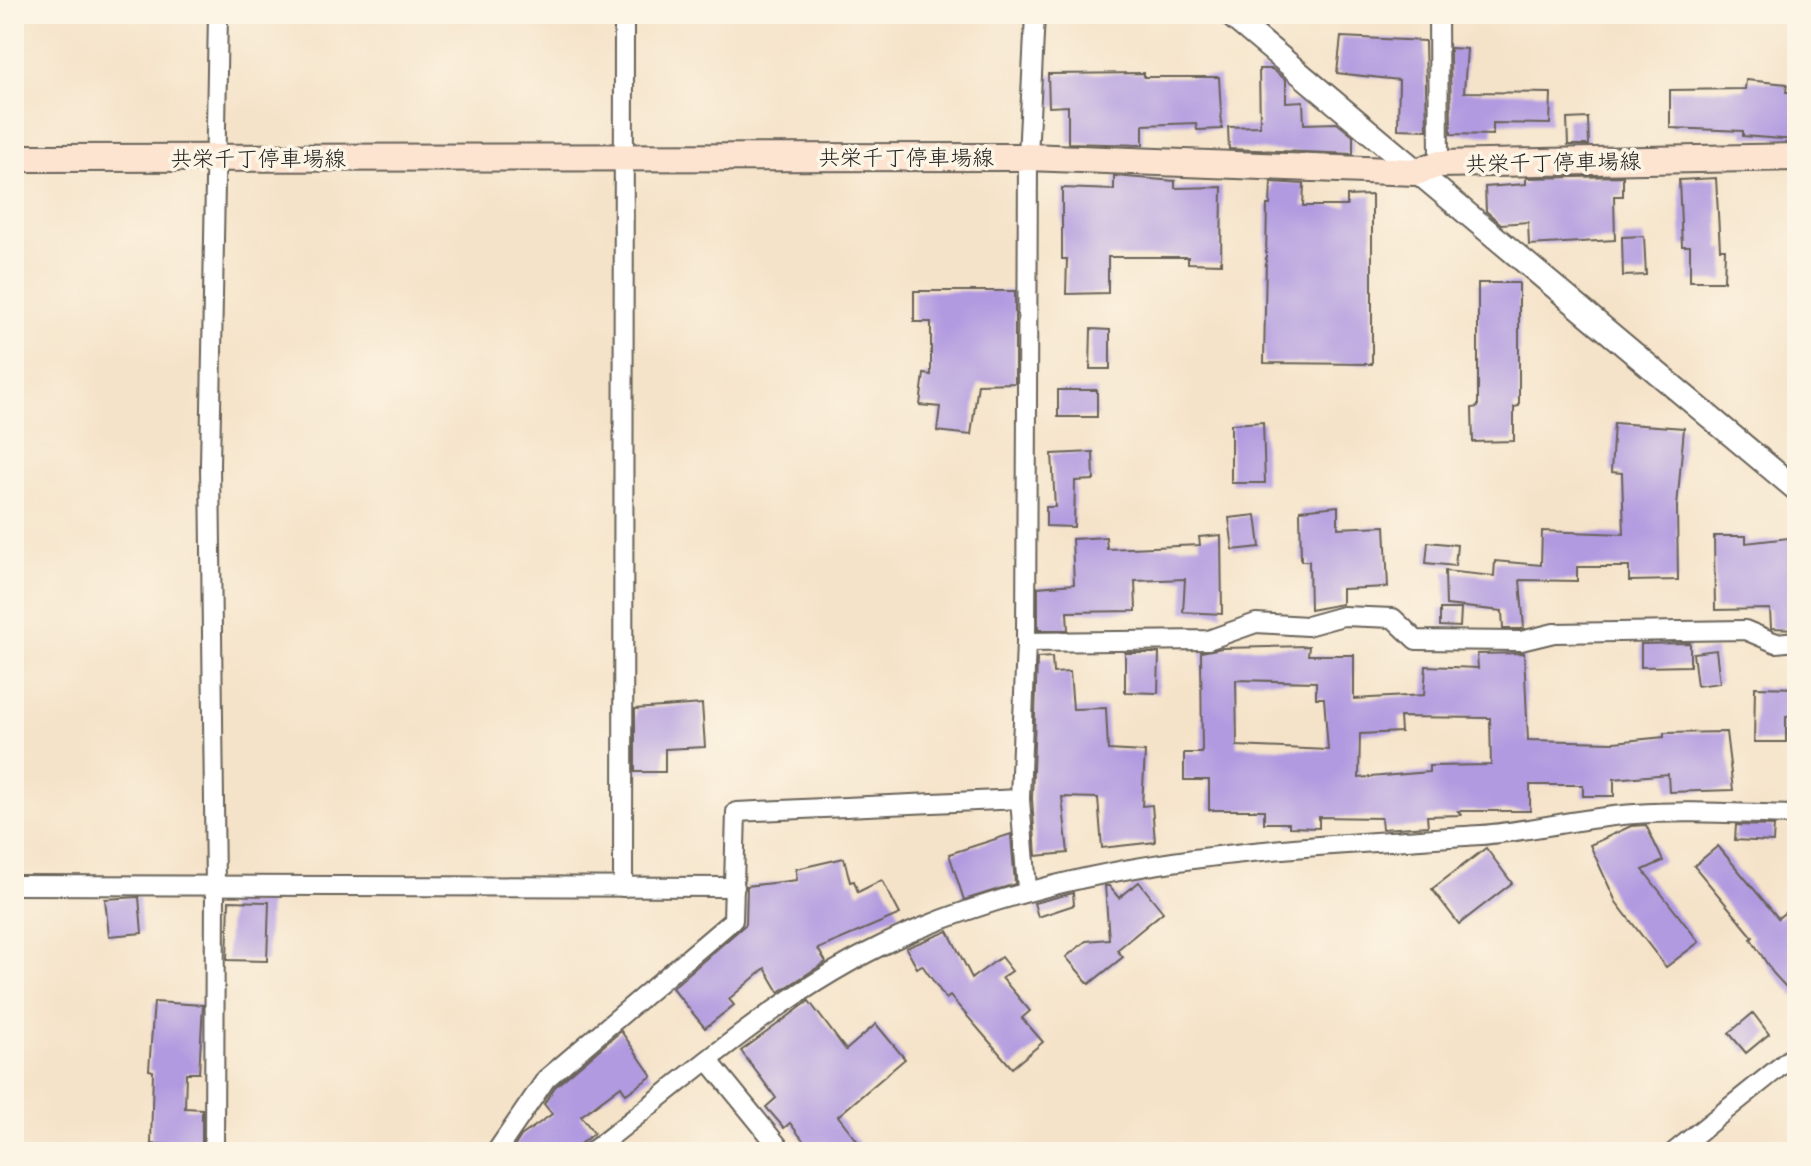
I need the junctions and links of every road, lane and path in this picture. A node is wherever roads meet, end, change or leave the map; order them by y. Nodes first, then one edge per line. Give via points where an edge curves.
1 (218, 14) edge
2 (624, 14) edge
3 (1035, 14) edge
4 (1229, 14) edge
5 (1438, 14) edge
6 (626, 157) junction
7 (1028, 157) junction
8 (1797, 157) edge
9 (14, 158) edge
10 (217, 158) junction
11 (1428, 168) junction
12 (1797, 490) edge
13 (1797, 641) edge
14 (1026, 642) junction
15 (1020, 799) junction
16 (1797, 815) edge
17 (14, 885) edge
18 (215, 886) junction
19 (623, 887) junction
20 (735, 887) junction
21 (1027, 889) junction
22 (1797, 1053) edge
23 (708, 1060) junction
24 (214, 1152) edge
25 (496, 1152) edge
26 (591, 1152) edge
27 (783, 1152) edge
28 (1674, 1152) edge

1 - 10 street
2 - 6 street
3 - 7 street
4 - 11 street
5 - 11 street
6 - 7 main road, 共栄千丁停車場線
6 - 10 main road, 共栄千丁停車場線
6 - 19 street
7 - 11 main road, 共栄千丁停車場線
7 - 14 street
8 - 11 main road, 共栄千丁停車場線
9 - 10 main road, 共栄千丁停車場線
10 - 18 street via 210,465
11 - 12 street
13 - 14 street via 1776,643 1745,630 1554,633 1521,641 1416,640 1393,618 1343,616 1307,626 1256,623 1208,640
14 - 15 street
15 - 20 street via 736,812
15 - 21 street
16 - 21 street via 1635,814 1487,834 1174,861
17 - 18 street
18 - 19 street
18 - 24 street
19 - 20 street
20 - 25 street via 733,920 546,1079
21 - 23 street via 914,931 826,977
22 - 28 street
23 - 26 street
23 - 27 street

